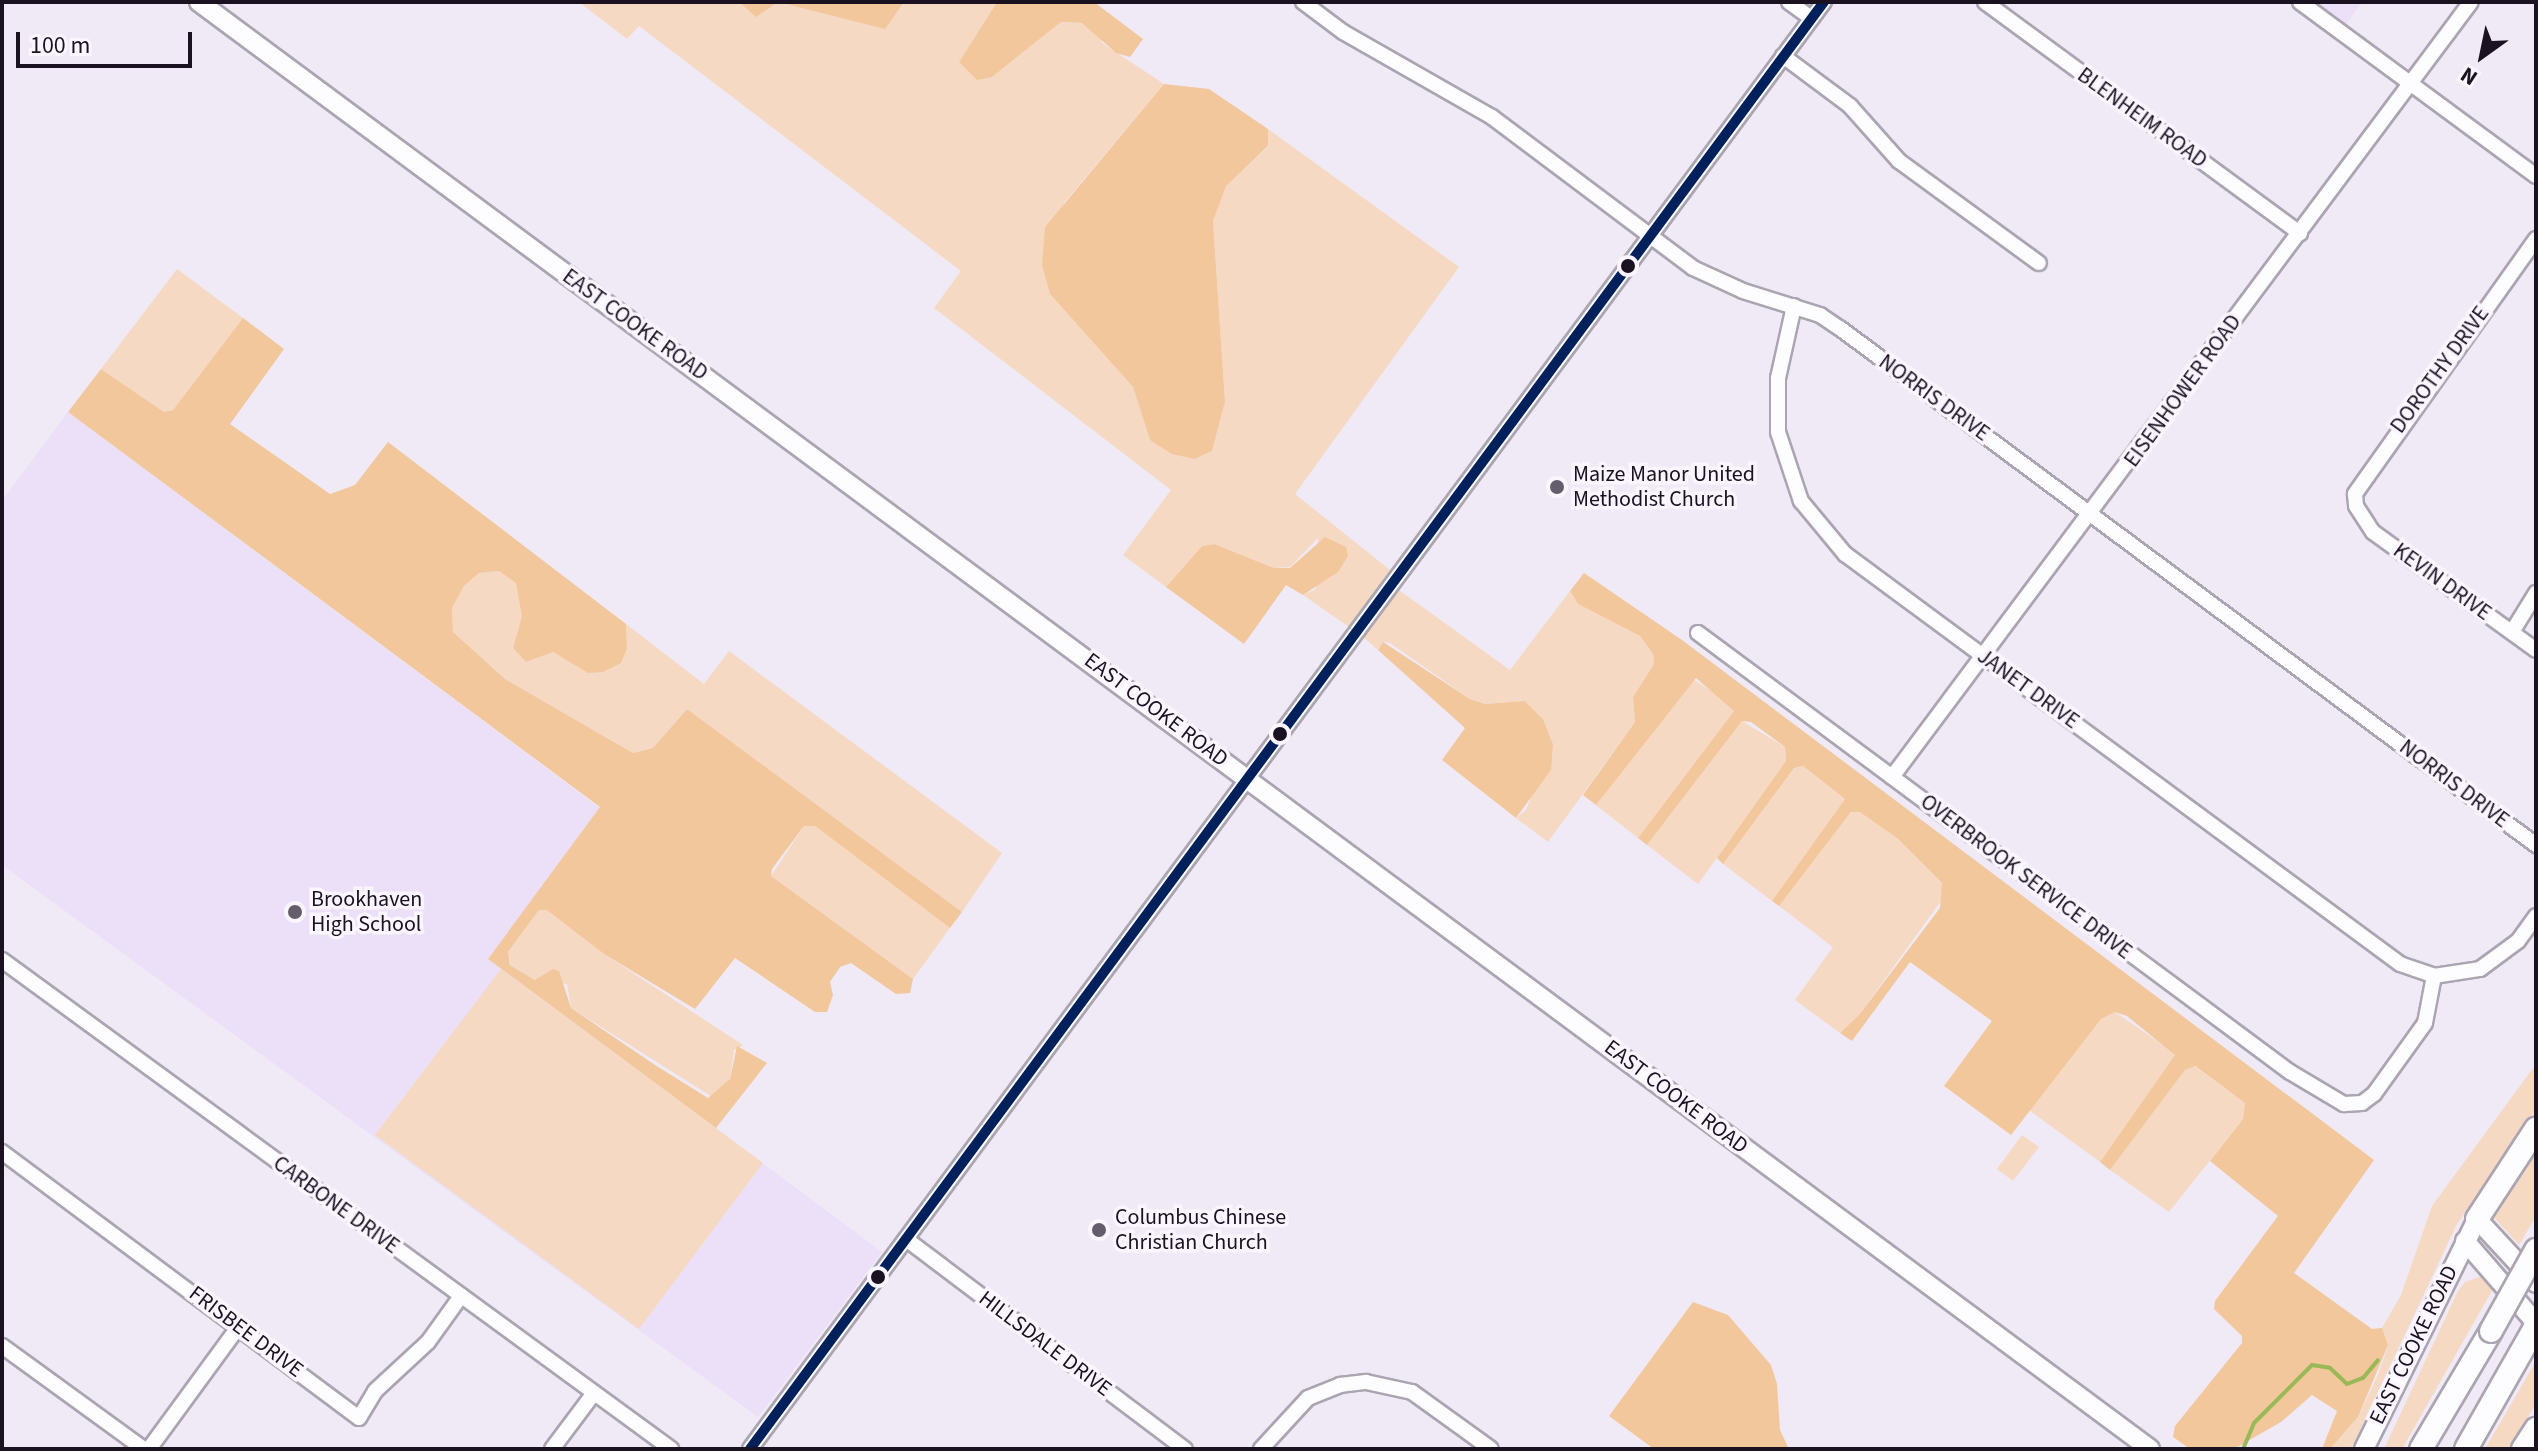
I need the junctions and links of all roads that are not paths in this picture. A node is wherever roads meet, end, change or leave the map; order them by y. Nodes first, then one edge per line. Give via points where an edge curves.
1 (199, 2) edge
2 (1303, 2) edge
3 (1789, 2) edge
4 (1824, 2) edge
5 (1985, 2) edge
6 (2300, 2) edge
7 (2471, 2) edge
8 (1811, 18) junction
9 (1783, 56) junction
10 (2410, 84) junction
11 (2536, 176) edge
12 (2300, 233) junction
13 (1652, 234) junction
14 (2536, 239) edge
15 (2039, 263) dead end
16 (1794, 306) junction
17 (2356, 506) joint
18 (2092, 514) junction
19 (2536, 593) edge
20 (2512, 632) junction
21 (1698, 633) dead end
22 (2536, 650) edge
23 (1983, 656) junction
24 (1247, 777) junction
25 (1892, 777) junction
26 (2536, 845) edge
27 (2536, 916) edge
28 (2, 960) edge
29 (2434, 976) junction
30 (2536, 1129) edge
31 (2, 1152) edge
32 (2477, 1219) junction
33 (906, 1239) junction
34 (2465, 1241) junction
35 (2536, 1250) edge
36 (2536, 1283) edge
37 (461, 1296) junction
38 (2536, 1324) edge
39 (239, 1326) junction
40 (2, 1346) edge
41 (594, 1393) junction
42 (2536, 1429) edge
43 (146, 1449) edge
44 (552, 1449) edge
45 (671, 1449) edge
46 (750, 1449) edge
47 (1185, 1449) edge
48 (1261, 1449) edge
49 (1491, 1449) edge
50 (2150, 1449) edge
51 (2364, 1449) edge
52 (2421, 1449) edge
53 (2466, 1449) edge
54 (2523, 1449) edge

1 - 24 main road, EAST COOKE ROAD
2 - 13 street, NORRIS DRIVE via 1409,72 1462,97
3 - 8 street
4 - 8 street
5 - 12 street, BLENHEIM ROAD
6 - 10 street
7 - 10 street, EISENHOWER ROAD
8 - 9 street
9 - 13 street
9 - 15 street via 1850,106 1899,161
10 - 11 street
10 - 12 street, EISENHOWER ROAD
12 - 18 street, EISENHOWER ROAD
13 - 16 street, NORRIS DRIVE via 1716,280
13 - 24 street
14 - 17 street, DOROTHY DRIVE via 2366,473
16 - 18 street, NORRIS DRIVE via 1841,329
16 - 23 street, JANET DRIVE via 1777,403 1782,451 1801,501 1845,554
17 - 20 street, KEVIN DRIVE via 2373,532
18 - 23 street, EISENHOWER ROAD
18 - 26 street, NORRIS DRIVE
19 - 20 street
20 - 22 street, KEVIN DRIVE
21 - 25 street, OVERBROOK SERVICE DRIVE
23 - 25 street, EISENHOWER ROAD
23 - 29 street, JANET DRIVE via 2400,964
24 - 33 street
24 - 50 main road, EAST COOKE ROAD
25 - 29 street, OVERBROOK SERVICE DRIVE via 2290,1072 2344,1104 2362,1103 2425,1023
27 - 29 street via 2518,941 2480,969
28 - 37 street, CARBONE DRIVE
30 - 32 highway
31 - 39 street, FRISBEE DRIVE
32 - 34 main road, EAST COOKE ROAD
32 - 36 main road
33 - 46 street
33 - 47 street, HILLSDALE DRIVE
34 - 38 main road, EAST COOKE ROAD
34 - 51 main road, EAST COOKE ROAD
35 - 52 highway, bridge
37 - 39 street, FRISBEE DRIVE via 428,1342 375,1391 359,1418
37 - 41 street, CARBONE DRIVE
38 - 53 highway
39 - 43 street
40 - 43 street
41 - 44 street
41 - 45 street, CARBONE DRIVE
42 - 54 highway
48 - 49 street via 1308,1398 1340,1385 1366,1382 1412,1392

